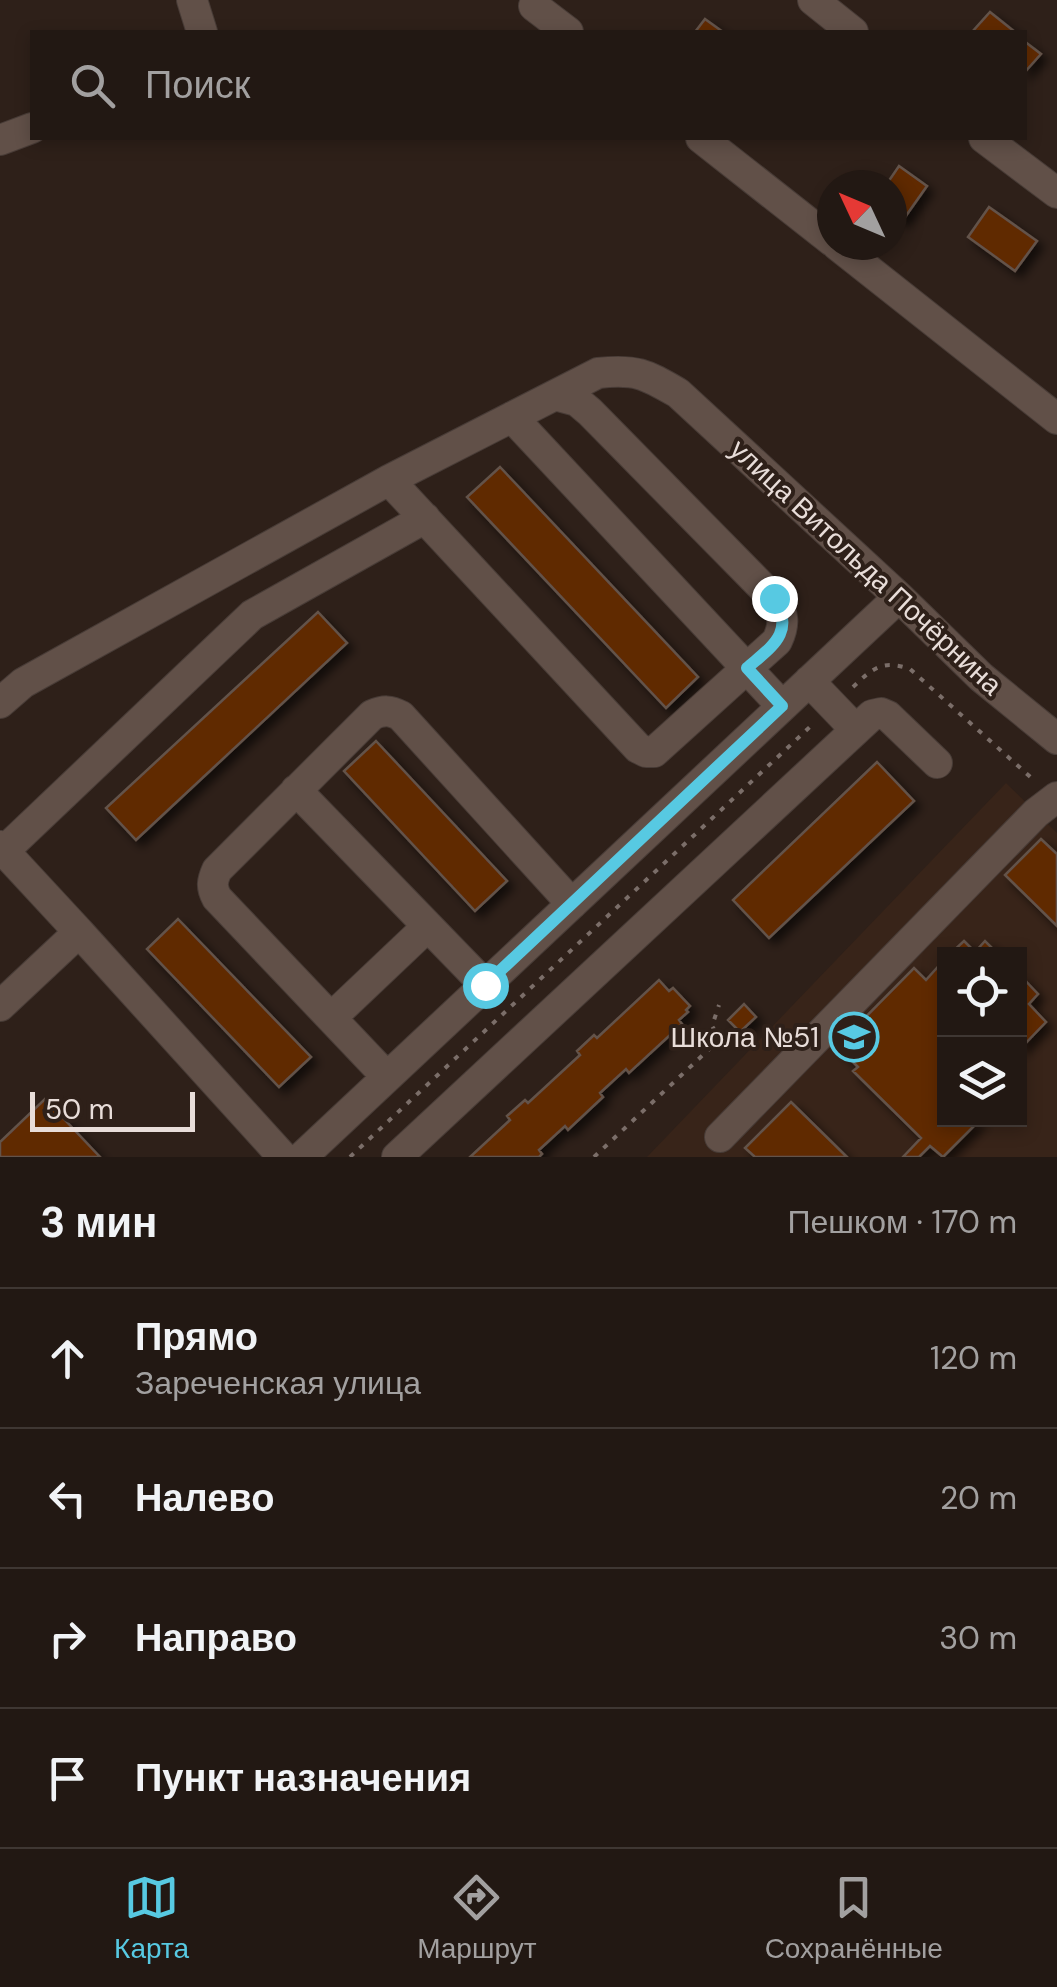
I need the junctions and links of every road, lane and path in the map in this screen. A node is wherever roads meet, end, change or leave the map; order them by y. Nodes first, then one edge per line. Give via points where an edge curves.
1 (192, 0) edge
2 (813, 0) edge
3 (534, 6) dead end
4 (201, 30) edge
5 (565, 30) edge
6 (850, 30) edge
7 (30, 129) edge
8 (0, 140) edge
9 (704, 140) edge
10 (987, 140) edge
11 (1057, 193) edge
12 (817, 230) edge
13 (856, 260) edge
14 (555, 395) junction
15 (512, 417) junction
16 (1057, 419) edge
17 (389, 480) junction
18 (425, 518) junction
19 (899, 598) junction
20 (747, 668) junction
21 (809, 682) junction
22 (0, 703) edge
23 (782, 706) junction
24 (856, 730) junction
25 (1057, 738) edge
26 (936, 763) dead end
27 (296, 790) junction
28 (1057, 797) edge
29 (2, 848) edge
30 (572, 904) junction
31 (428, 926) junction
32 (79, 932) junction
33 (485, 985) junction
34 (719, 1004) dead end
35 (0, 1006) edge
36 (331, 1018) junction
37 (386, 1078) junction
38 (720, 1137) dead end
39 (299, 1156) edge
40 (396, 1157) edge
41 (594, 1157) edge

1 - 4 street
2 - 6 street
3 - 5 street
7 - 8 street
9 - 12 street
10 - 11 street
13 - 16 street
14 - 15 street, улица Витольда Почёрнина
14 - 19 street, улица Витольда Почёрнина via 598,373 622,370 643,373 678,393
14 - 20 street via 590,412 774,598 783,628
15 - 17 street, улица Витольда Почёрнина
15 - 20 street
17 - 18 street
17 - 22 street, улица Витольда Почёрнина via 23,683
18 - 20 street via 646,752 654,752
18 - 29 street via 252,615
19 - 21 street
19 - 25 street, улица Витольда Почёрнина via 980,677
20 - 23 street
21 - 23 street
21 - 24 street
23 - 30 street
24 - 26 street via 881,713
24 - 40 street
27 - 30 street via 372,715 391,711
27 - 31 street
27 - 36 street via 218,870 213,890
28 - 38 street
29 - 32 street
30 - 33 street
31 - 33 street
31 - 36 street
32 - 35 street
32 - 39 street
33 - 37 street
34 - 41 path via 712,1026 720,1039
36 - 37 street
37 - 39 street

